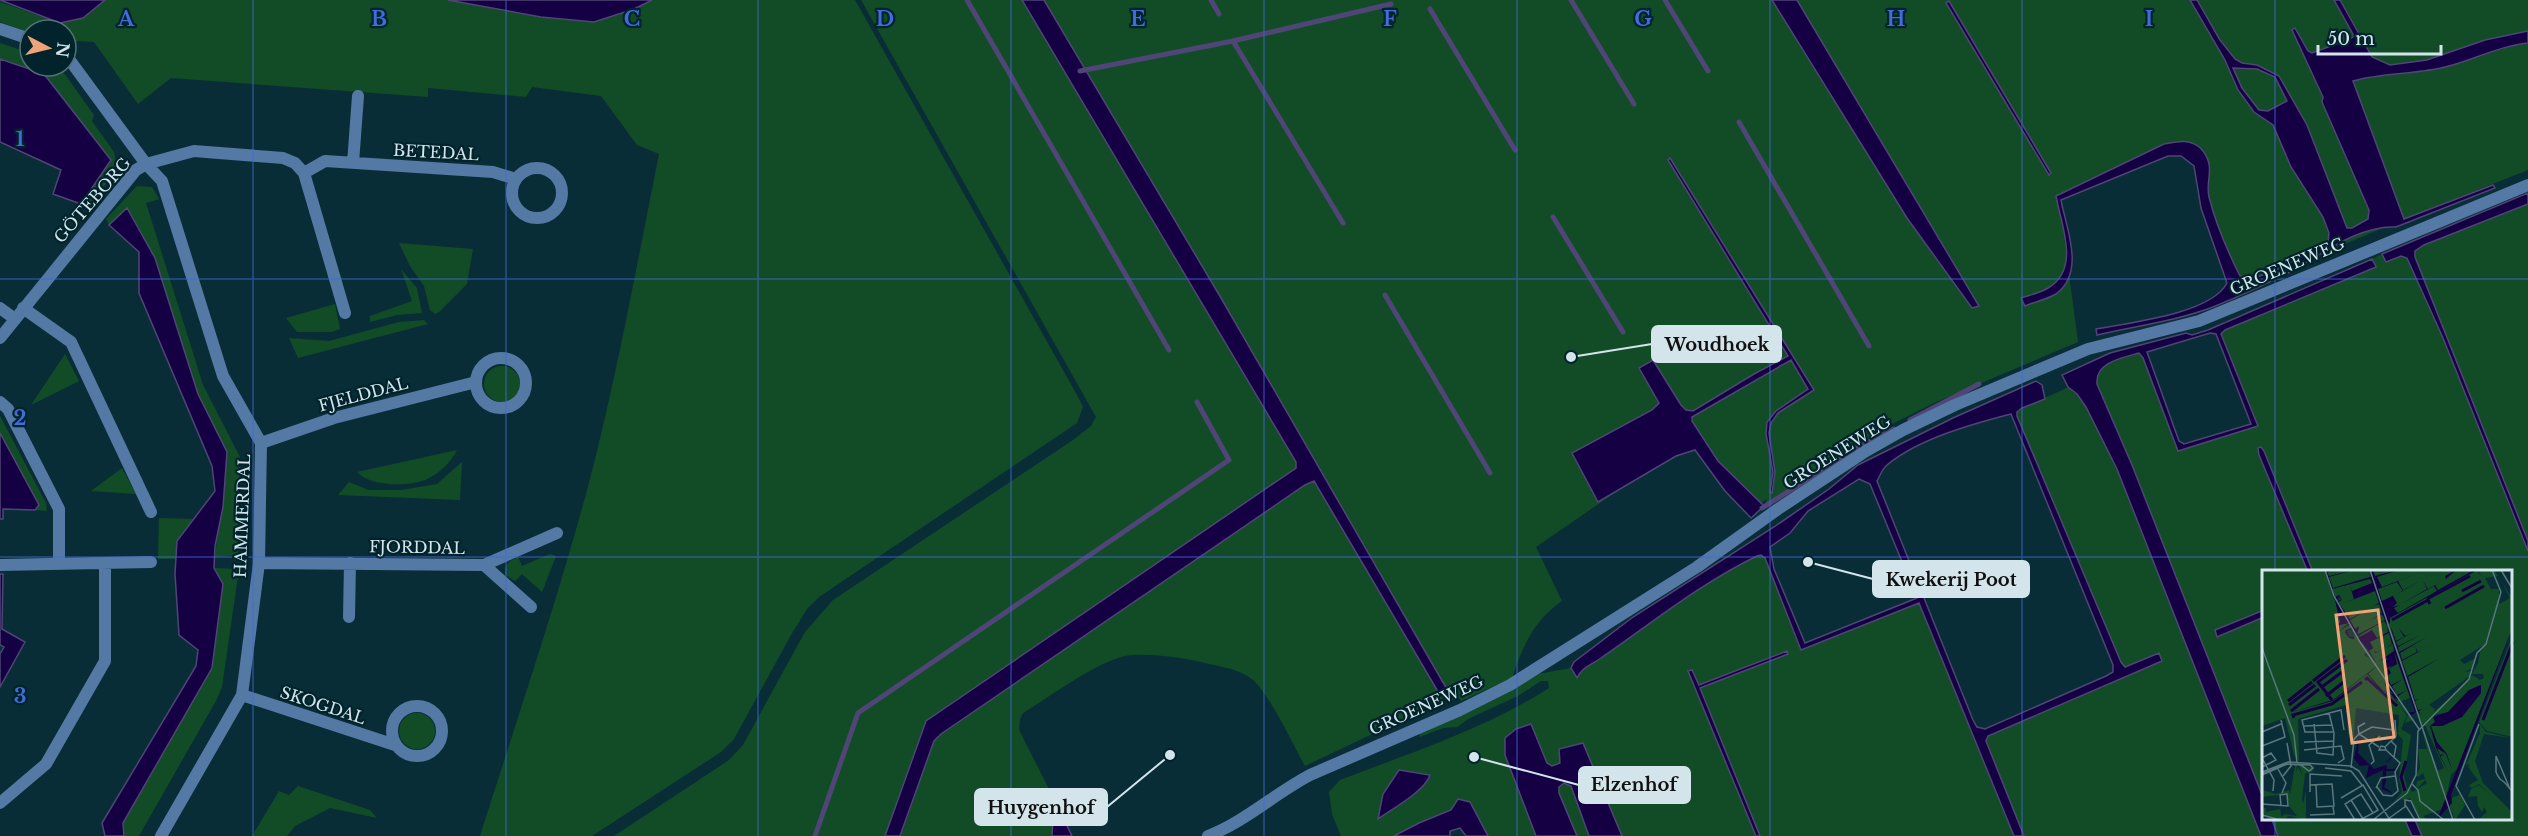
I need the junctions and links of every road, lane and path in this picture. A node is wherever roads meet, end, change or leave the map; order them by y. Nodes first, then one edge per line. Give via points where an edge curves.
1 (0, 29) edge
2 (18, 35) edge
3 (78, 71) edge
4 (358, 96) dead end
5 (353, 163) junction
6 (146, 164) junction
7 (304, 173) junction
8 (516, 179) junction
9 (2528, 185) edge
10 (0, 308) edge
11 (23, 308) junction
12 (345, 313) dead end
13 (15, 319) junction
14 (0, 338) edge
15 (476, 382) junction
16 (0, 402) edge
17 (261, 443) junction
18 (151, 512) dead end
19 (557, 533) dead end
20 (151, 562) dead end
21 (105, 563) junction
22 (259, 563) junction
23 (350, 563) junction
24 (59, 564) junction
25 (0, 565) edge
26 (484, 565) junction
27 (531, 607) dead end
28 (349, 617) dead end
29 (242, 695) junction
30 (394, 744) junction
31 (0, 803) edge
32 (161, 836) edge
33 (1208, 836) edge

1 - 2 street
3 - 6 street, GÖTEBORG
4 - 5 street
5 - 7 street, BETEDAL via 325,161
5 - 8 street, BETEDAL via 493,172
6 - 7 street via 194,151 283,158
6 - 11 street, GÖTEBORG via 136,170
6 - 17 street, HAMMERDAL via 162,181 223,376
7 - 12 street
8 - 8 street via 514,202 530,217 547,216 561,201 560,182 554,174 530,169
9 - 33 street, GROENEWEG via 2199,321 2088,349 1903,430 1548,663 1460,710 1288,786 1252,814
10 - 13 street
11 - 13 street, GÖTEBORG
11 - 18 street via 71,342
13 - 14 street, GÖTEBORG
15 - 15 street via 478,394 496,408 506,408 521,399 526,389 526,379 516,363 501,358 487,362
15 - 17 street, FJELDDAL via 334,418
16 - 24 street via 8,409 59,509
17 - 22 street, HAMMERDAL
19 - 26 street, FJORDDAL
20 - 21 street
21 - 24 street
21 - 31 street via 105,661 46,764
22 - 23 street, FJORDDAL
22 - 29 street, HAMMERDAL
23 - 26 street, FJORDDAL
23 - 28 street, FJORDDAL
24 - 25 street
26 - 27 street, FJORDDAL
29 - 30 street, SKOGDAL
29 - 32 street, HAMMERDAL
30 - 30 street, SKOGDAL via 411,756 430,753 441,739 439,718 425,707 400,711 391,726

